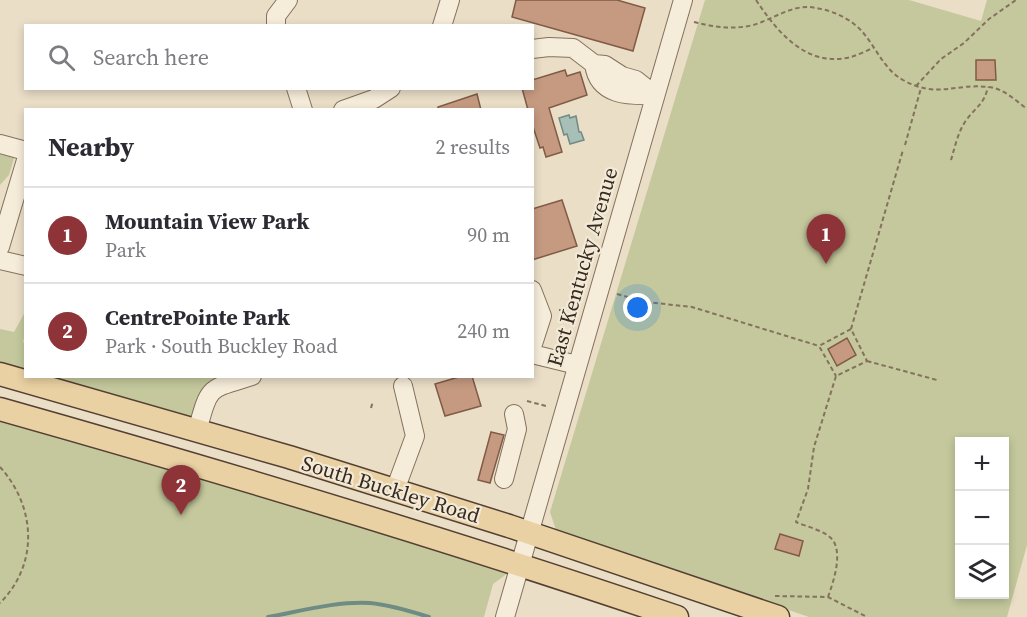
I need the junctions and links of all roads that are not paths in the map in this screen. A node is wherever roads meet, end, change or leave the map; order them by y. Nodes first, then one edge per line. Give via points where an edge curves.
1 (288, 0) edge
2 (450, 0) edge
3 (683, 0) edge
4 (276, 24) edge
5 (443, 24) edge
6 (534, 49) edge
7 (297, 90) edge
8 (389, 90) edge
9 (655, 95) junction
10 (302, 108) edge
11 (349, 108) edge
12 (0, 144) edge
13 (24, 150) edge
14 (24, 173) edge
15 (19, 206) edge
16 (0, 247) edge
17 (0, 260) edge
18 (24, 266) edge
19 (534, 295) edge
20 (534, 341) edge
21 (534, 354) edge
22 (577, 364) junction
23 (0, 374) edge
24 (245, 378) edge
25 (403, 386) dead end
26 (521, 407) road end
27 (0, 409) edge
28 (197, 430) junction
29 (504, 479) dead end
30 (395, 490) junction
31 (530, 532) junction
32 (520, 564) junction
33 (505, 617) edge
34 (677, 617) edge
35 (778, 617) edge

1 - 4 street via 276,16
2 - 5 street
3 - 9 street, East Kentucky Avenue
6 - 9 street via 573,48 594,64 606,65 636,80
7 - 10 street
8 - 11 street
9 - 22 street, East Kentucky Avenue
12 - 13 street
14 - 15 street
15 - 16 street
17 - 18 street
19 - 20 street via 542,316
21 - 22 street
22 - 31 street, East Kentucky Avenue
23 - 28 main road, South Buckley Road
24 - 28 street via 216,387 207,396
25 - 30 street via 415,436
26 - 29 street
27 - 32 main road, South Buckley Road
28 - 30 main road, South Buckley Road
30 - 31 main road, South Buckley Road
31 - 32 street, East Kentucky Avenue
31 - 35 main road, South Buckley Road
32 - 33 street, East Kentucky Avenue
32 - 34 main road, South Buckley Road

